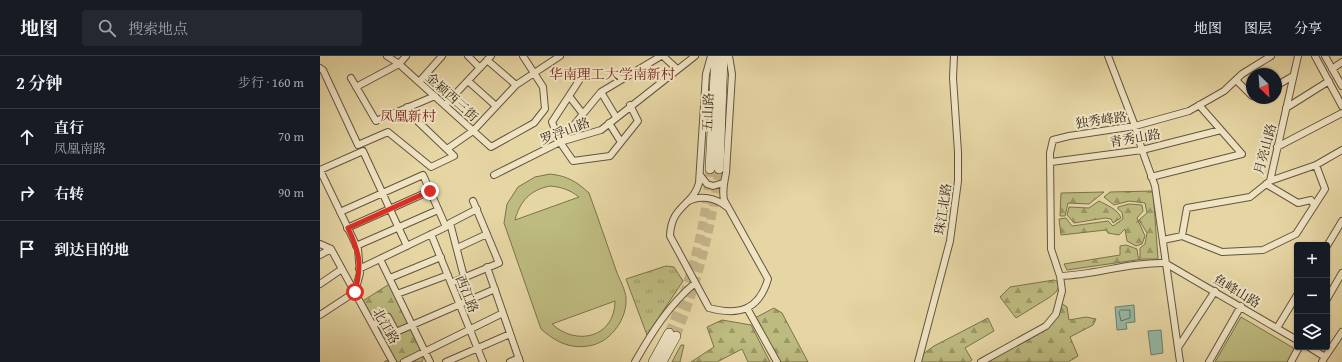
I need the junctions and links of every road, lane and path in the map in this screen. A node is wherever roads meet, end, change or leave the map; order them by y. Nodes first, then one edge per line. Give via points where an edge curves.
1 (387, 56) edge
2 (406, 56) edge
3 (442, 56) edge
4 (468, 56) edge
5 (523, 56) edge
6 (559, 56) edge
7 (662, 56) edge
8 (695, 56) edge
9 (711, 56) edge
10 (716, 56) edge
11 (723, 56) edge
12 (729, 56) edge
13 (954, 56) edge
14 (1108, 56) edge
15 (1271, 56) edge
16 (1298, 56) edge
17 (1315, 56) edge
18 (1325, 56) edge
19 (489, 58) edge
20 (1262, 58) edge
21 (1342, 62) edge
22 (399, 64) junction
23 (320, 68) edge
24 (480, 68) junction
25 (677, 69) junction
26 (1332, 69) junction
27 (534, 72) junction
28 (584, 74) dead end
29 (1293, 76) junction
30 (351, 78) dead end
31 (1236, 80) junction
32 (468, 81) junction
33 (1329, 81) junction
34 (419, 82) junction
35 (1282, 82) edge
36 (516, 85) junction
37 (1342, 86) edge
38 (356, 87) junction
39 (1246, 90) edge
40 (601, 92) junction
41 (435, 96) junction
42 (569, 96) junction
43 (445, 105) junction
44 (1200, 105) junction
45 (496, 106) junction
46 (630, 106) junction
47 (1342, 106) edge
48 (407, 107) junction
49 (1286, 108) junction
50 (1342, 112) edge
51 (583, 114) junction
52 (616, 117) junction
53 (609, 123) junction
54 (1135, 126) junction
55 (473, 130) junction
56 (1221, 130) junction
57 (560, 142) junction
58 (621, 142) junction
59 (1277, 147) junction
60 (447, 149) junction
61 (1142, 150) junction
62 (1342, 150) edge
63 (1051, 162) junction
64 (1316, 165) junction
65 (320, 170) edge
66 (494, 174) dead end
67 (700, 175) junction
68 (1151, 177) junction
69 (1268, 182) junction
70 (723, 183) junction
71 (430, 191) junction
72 (382, 193) junction
73 (473, 201) dead end
74 (1314, 206) junction
75 (681, 207) junction
76 (390, 209) junction
77 (477, 209) junction
78 (438, 210) junction
79 (730, 210) junction
80 (340, 212) junction
81 (1342, 222) edge
82 (399, 227) junction
83 (348, 228) junction
84 (432, 234) junction
85 (488, 234) junction
86 (1182, 236) junction
87 (1163, 240) junction
88 (1330, 242) edge
89 (320, 244) edge
90 (356, 246) junction
91 (407, 246) junction
92 (457, 248) junction
93 (331, 249) junction
94 (320, 255) edge
95 (441, 257) junction
96 (380, 259) junction
97 (1165, 263) junction
98 (487, 267) junction
99 (342, 269) junction
100 (359, 269) junction
101 (1342, 273) edge
102 (448, 275) junction
103 (1060, 276) junction
104 (464, 277) junction
105 (390, 278) junction
106 (451, 283) junction
107 (695, 283) junction
108 (320, 284) edge
109 (495, 288) junction
110 (1215, 291) junction
111 (355, 292) junction
112 (397, 294) junction
113 (1330, 294) edge
114 (1294, 300) edge
115 (460, 304) junction
116 (1241, 306) junction
117 (747, 308) junction
118 (321, 313) edge
119 (503, 313) junction
120 (412, 324) junction
121 (373, 325) junction
122 (470, 328) junction
123 (1277, 328) junction
124 (1342, 332) edge
125 (510, 334) junction
126 (1294, 338) edge
127 (1179, 346) junction
128 (477, 347) junction
129 (1297, 350) edge
130 (1313, 350) edge
131 (425, 351) junction
132 (1324, 359) edge
133 (519, 360) edge
134 (393, 362) edge
135 (404, 362) edge
136 (430, 362) edge
137 (446, 362) edge
138 (483, 362) edge
139 (510, 362) edge
140 (635, 362) edge
141 (653, 362) edge
142 (662, 362) edge
143 (777, 362) edge
144 (918, 362) edge
145 (981, 362) edge
146 (1180, 362) edge
147 (1209, 362) edge
148 (1291, 362) edge

1 - 22 street, 金颖西三街
2 - 22 street
3 - 34 street
4 - 24 street
5 - 27 street
6 - 27 street
7 - 25 street
7 - 40 street
8 - 25 street, 罗浮山路
9 - 67 street via 706,74
10 - 11 main road, 五山路 via 715,169
12 - 70 street via 732,74 726,173
13 - 144 street, 珠江北路 via 958,181 950,241
14 - 54 street
15 - 20 street, 独秀峰路
16 - 29 street, 月亮山路
17 - 33 street
18 - 26 street
19 - 24 street
19 - 36 street
20 - 31 street, 独秀峰路
21 - 26 street
22 - 34 street, 金颖西三街
22 - 38 street
23 - 60 street via 358,145 388,132 431,167 454,156
24 - 32 street
25 - 46 street, 罗浮山路
26 - 37 street
27 - 36 street
27 - 55 street, 金颖西三街 via 543,87 545,109 534,123 491,146
28 - 42 street
29 - 35 street
29 - 49 street, 月亮山路
30 - 38 street
31 - 39 street
31 - 44 street, 独秀峰路 via 1224,91
32 - 43 street
32 - 45 street
33 - 47 street
33 - 49 street
34 - 41 street, 金颖西三街
36 - 45 street
38 - 48 street via 376,120
40 - 51 street
40 - 52 street
41 - 43 street, 金颖西三街
41 - 48 street
42 - 51 street
42 - 57 street via 552,122
43 - 55 street, 金颖西三街
44 - 54 street, 独秀峰路 via 1189,111
44 - 56 street
45 - 55 street
46 - 52 street, 罗浮山路
46 - 58 street via 638,122
48 - 60 street via 409,113
49 - 59 street, 月亮山路
50 - 59 street
51 - 57 street
52 - 53 street, 罗浮山路
53 - 57 street, 罗浮山路 via 601,130
53 - 58 street
54 - 61 street
54 - 63 street, 独秀峰路 via 1053,140
55 - 60 street
56 - 61 street, 青秀山路
56 - 68 street via 1242,154
57 - 58 street via 573,161 610,156
57 - 66 street, 罗浮山路
59 - 69 street, 月亮山路
61 - 63 street, 青秀山路
61 - 68 street
62 - 64 street
63 - 103 street, 独秀峰路 via 1051,249
64 - 69 street
64 - 74 street via 1325,189
65 - 72 street via 363,151
65 - 80 street
67 - 70 street via 707,184 713,186
67 - 75 street via 698,189
68 - 87 street via 1155,186
69 - 74 street via 1298,203 1311,200
69 - 86 street, 月亮山路 via 1250,197 1187,208
70 - 79 street via 724,200
71 - 72 street via 423,175
71 - 76 street
71 - 78 street
72 - 76 street
72 - 80 street
73 - 77 street
74 - 86 street via 1296,234 1263,250 1222,252
75 - 79 street via 690,201 706,198 722,203
75 - 107 street via 672,220 670,236
76 - 82 street
76 - 83 street
77 - 85 street
77 - 92 street via 450,223
78 - 82 street
78 - 84 street via 446,227
79 - 117 street via 768,279 761,296
80 - 83 street
81 - 88 street
82 - 90 street
82 - 91 street
83 - 90 street
84 - 91 street
84 - 95 street, 西江路
85 - 92 street
85 - 98 street via 500,262
86 - 87 street
87 - 97 street
89 - 93 street
90 - 100 street
91 - 96 street
92 - 104 street
93 - 94 street
93 - 99 street, 北江路
95 - 102 street, 西江路
95 - 105 street
96 - 100 street
96 - 105 street
97 - 103 street via 1145,263 1080,275
97 - 110 street, 鱼峰山路
97 - 127 street
98 - 104 street
98 - 109 street
99 - 108 street
99 - 111 street, 北江路
100 - 111 street
101 - 113 street
102 - 106 street, 西江路
102 - 112 street
103 - 145 street, 独秀峰路 via 1062,290 1056,314 1046,326
104 - 106 street
105 - 112 street
106 - 115 street, 西江路
107 - 117 street via 709,308 735,312
107 - 140 street via 677,298 652,331
109 - 115 street
109 - 119 street
110 - 116 street, 鱼峰山路
110 - 127 street
111 - 118 street
111 - 121 street, 北江路
112 - 120 street
114 - 123 street
115 - 120 street
115 - 122 street, 西江路
116 - 123 street, 鱼峰山路
116 - 147 street
117 - 143 street
119 - 122 street
119 - 125 street
120 - 121 street via 396,332 388,318
120 - 131 street
121 - 134 street, 北江路
122 - 128 street, 西江路
122 - 131 street
123 - 126 street, 鱼峰山路
124 - 132 street
125 - 128 street
125 - 133 street
127 - 146 street
128 - 137 street
128 - 138 street, 西江路
129 - 148 street
130 - 132 street
131 - 135 street
131 - 136 street
133 - 139 street
141 - 142 main road via 672,334

